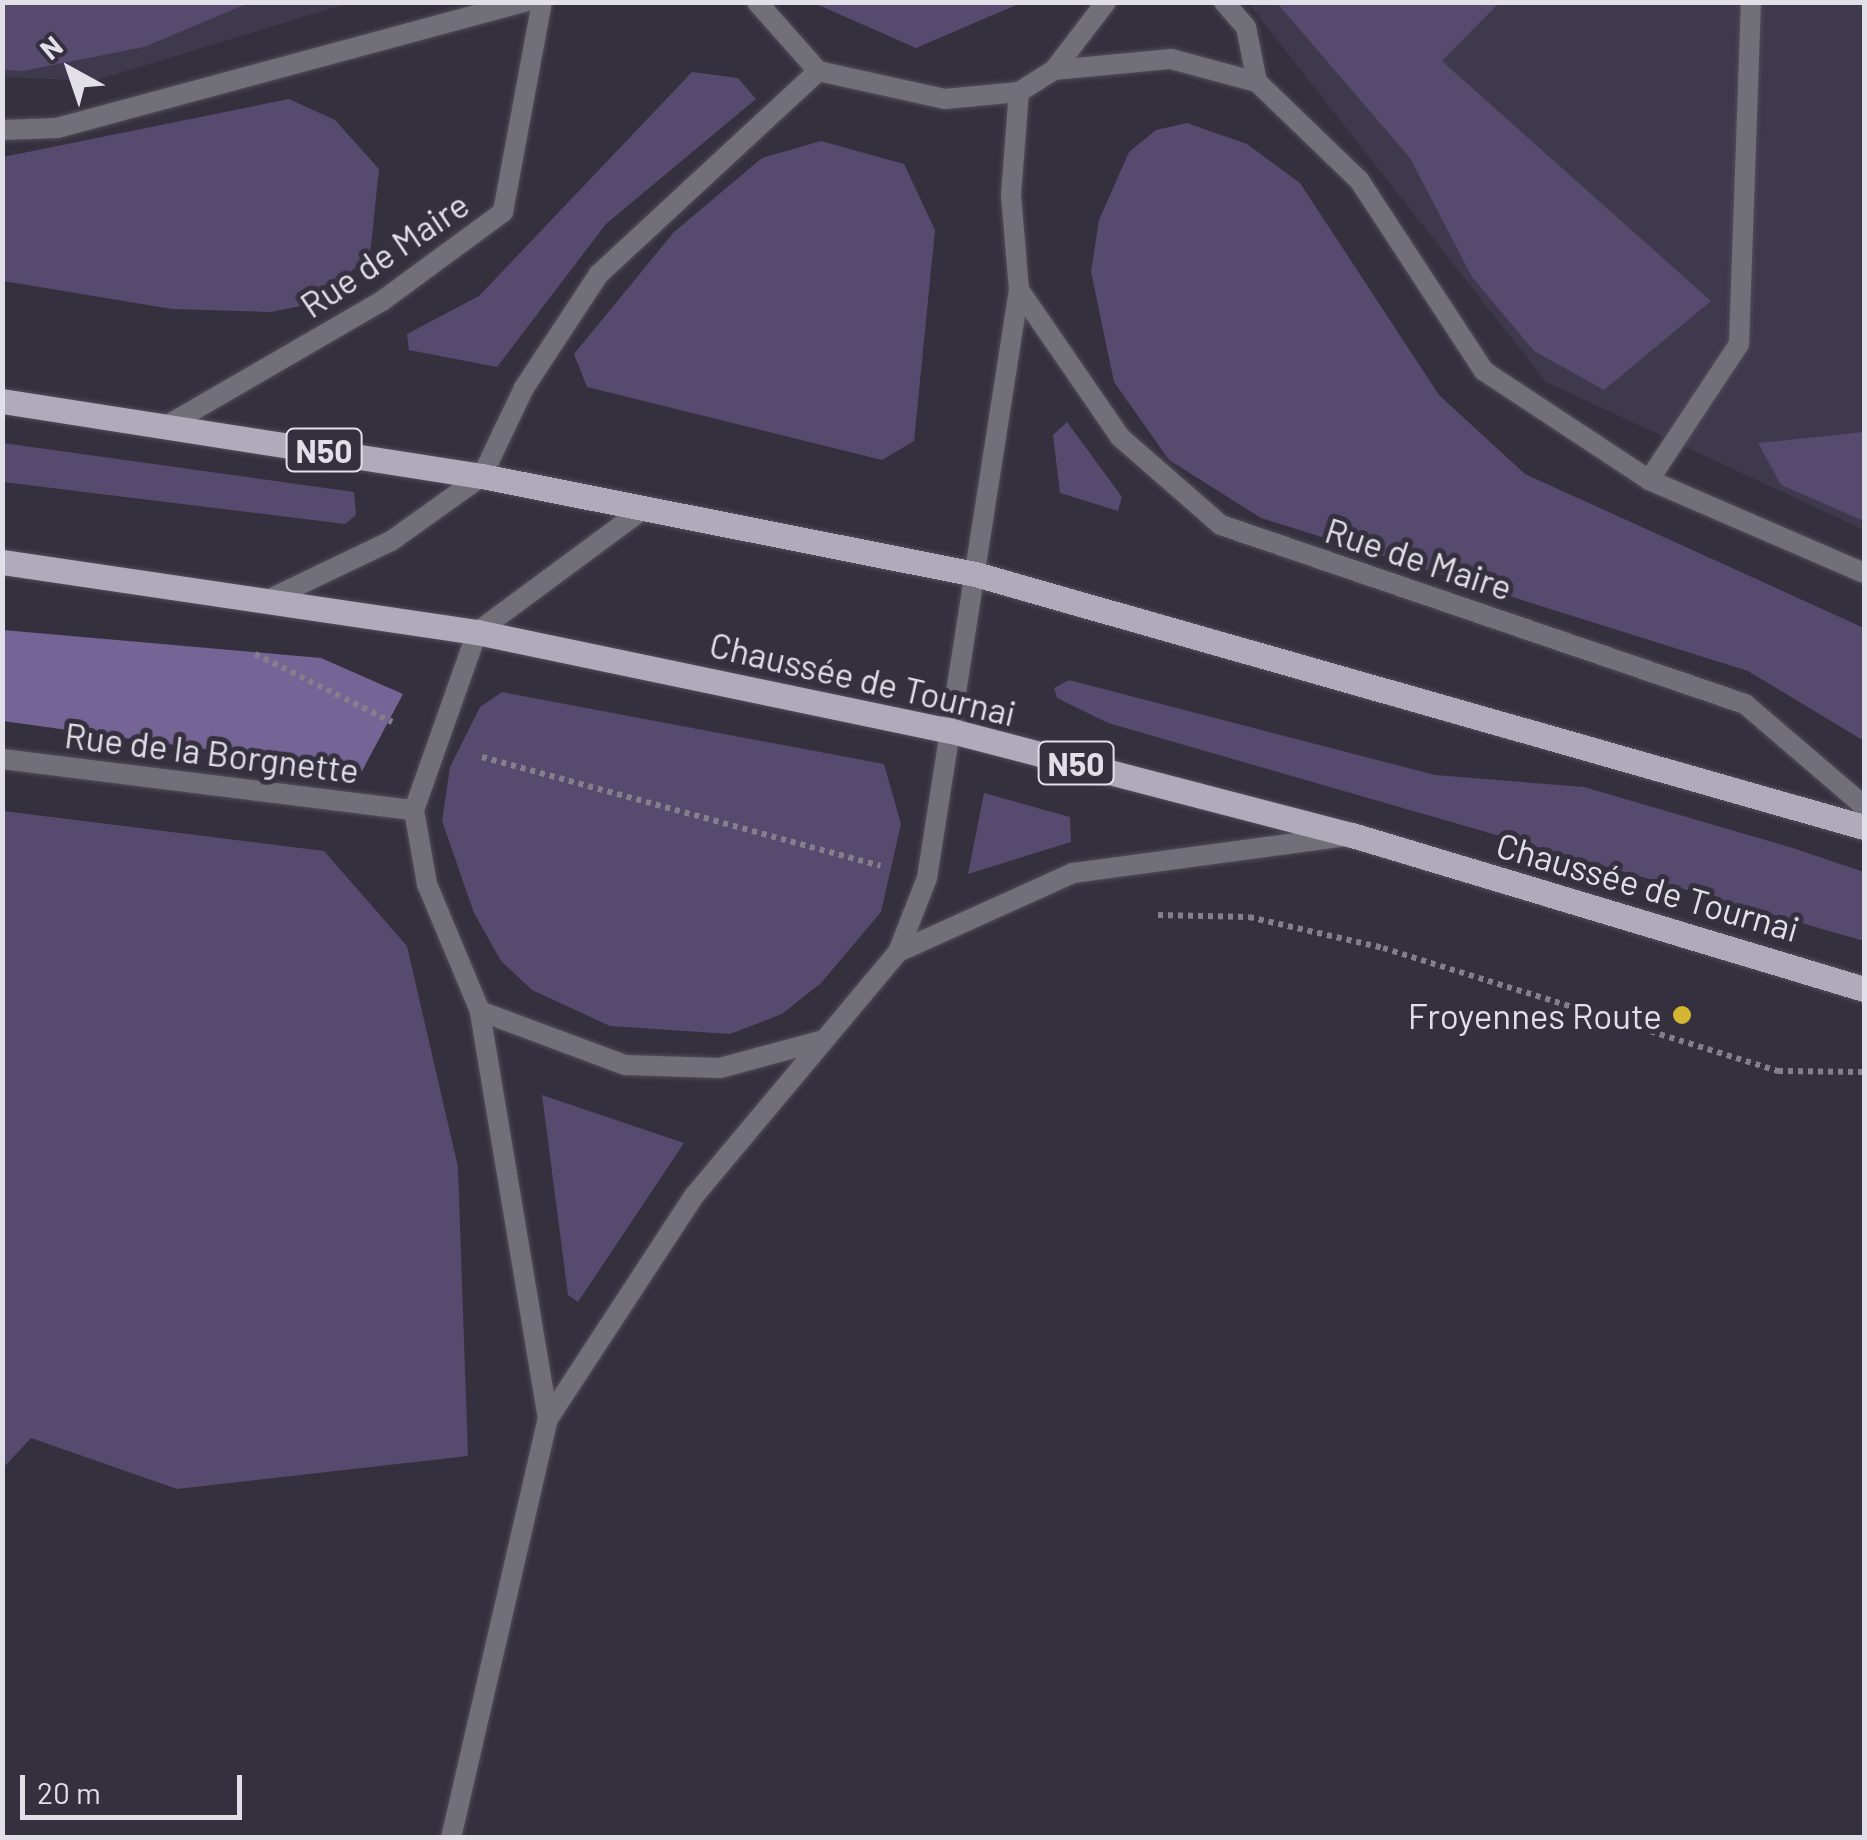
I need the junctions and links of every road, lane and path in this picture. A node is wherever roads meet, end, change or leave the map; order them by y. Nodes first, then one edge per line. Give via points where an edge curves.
1 (526, 2) edge
2 (542, 2) edge
3 (757, 2) edge
4 (1106, 2) edge
5 (1224, 2) edge
6 (1752, 2) edge
7 (1054, 70) junction
8 (818, 71) junction
9 (1257, 82) junction
10 (1019, 92) junction
11 (2, 130) edge
12 (1019, 290) junction
13 (2, 401) edge
14 (168, 425) junction
15 (482, 476) junction
16 (1649, 480) junction
17 (643, 509) junction
18 (2, 562) edge
19 (1864, 573) edge
20 (975, 574) junction
21 (274, 596) junction
22 (478, 632) junction
23 (948, 730) junction
24 (2, 759) edge
25 (1864, 806) edge
26 (414, 810) junction
27 (1864, 827) edge
28 (1352, 835) junction
29 (898, 952) junction
30 (1864, 989) edge
31 (480, 1011) junction
32 (820, 1042) junction
33 (548, 1420) junction
34 (451, 1838) edge

1 - 11 street via 57,128
2 - 14 street, Rue de Maire via 504,212 382,302
3 - 8 street
4 - 7 street
5 - 9 street via 1246,27
6 - 16 street via 1739,344
7 - 9 street via 1171,59
7 - 10 street
8 - 10 street via 945,99
8 - 15 street via 599,274 524,388
9 - 16 street via 1360,180 1484,370
10 - 12 street via 1012,195
12 - 20 street
12 - 25 street, Rue de Maire via 1120,437 1221,524 1745,704
13 - 14 main road, N50
14 - 15 main road, N50
15 - 17 main road, N50
15 - 21 street via 392,541
16 - 19 street
17 - 20 main road, N50
17 - 22 street
18 - 21 main road, Chaussée de Tournai / N50
20 - 23 street
20 - 27 main road, N50
21 - 22 main road, Chaussée de Tournai / N50
22 - 23 main road, Chaussée de Tournai / N50
22 - 26 street
23 - 28 main road, Chaussée de Tournai / N50
23 - 29 street via 940,827
24 - 26 street, Rue de la Borgnette
26 - 31 street via 427,884
28 - 29 street via 1072,873
28 - 30 main road, Chaussée de Tournai / N50
29 - 32 street
31 - 32 street via 625,1065 720,1068
31 - 33 street
32 - 33 street via 694,1196
33 - 34 street

